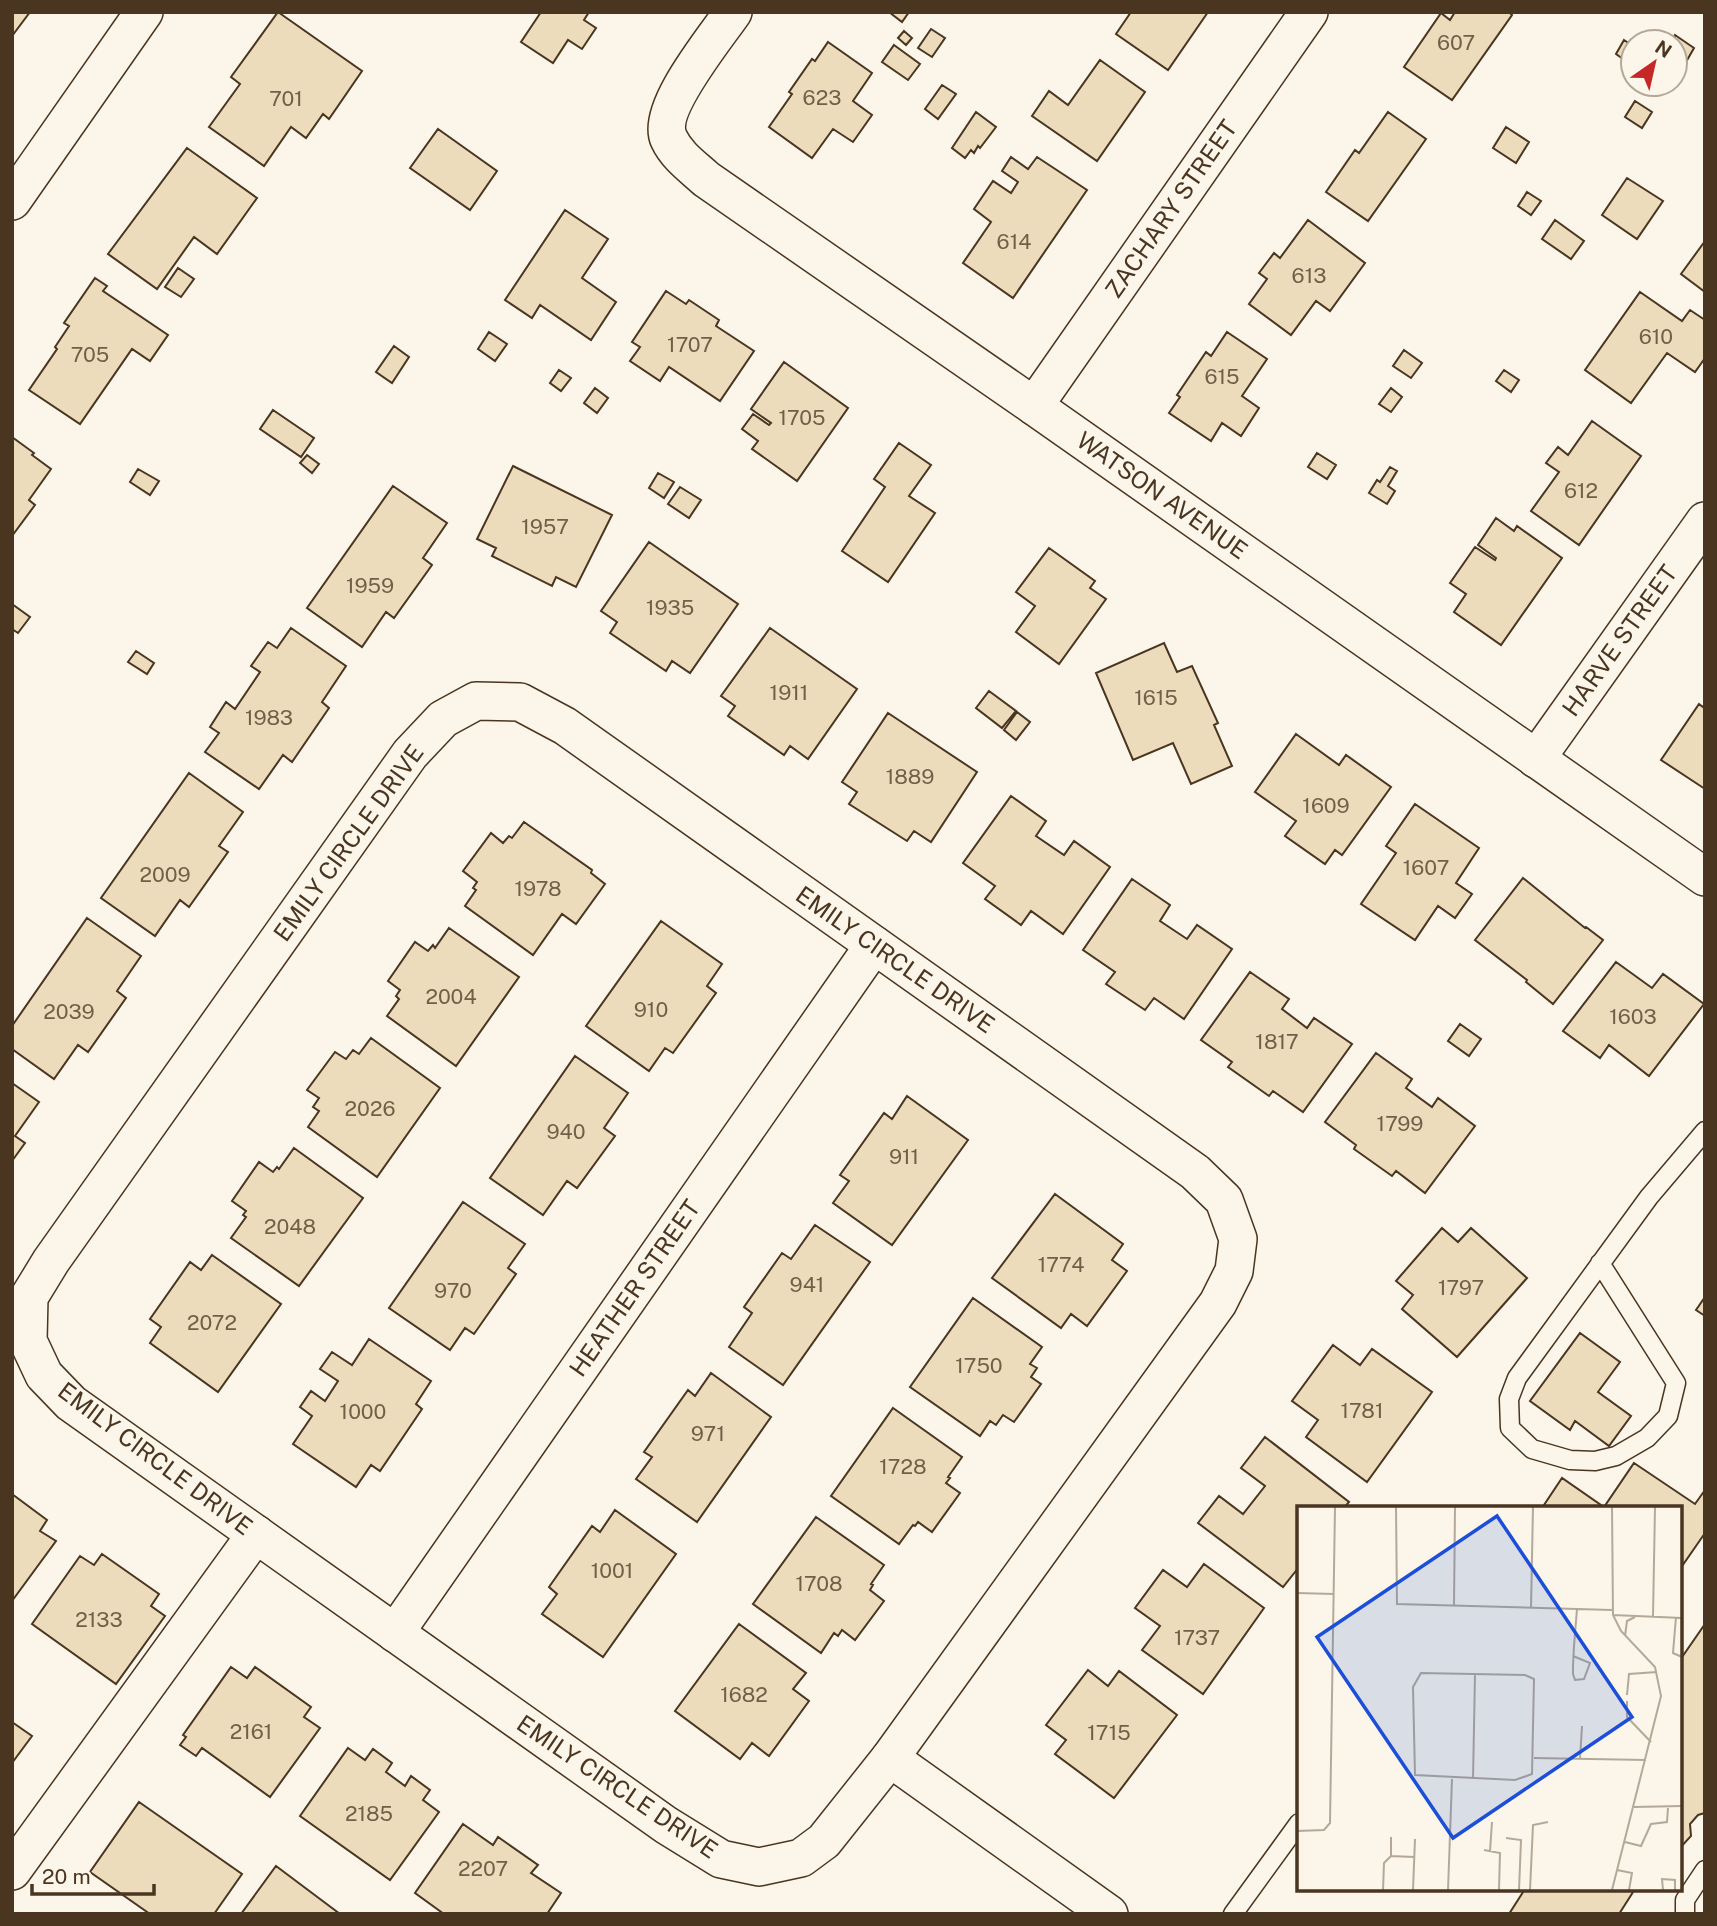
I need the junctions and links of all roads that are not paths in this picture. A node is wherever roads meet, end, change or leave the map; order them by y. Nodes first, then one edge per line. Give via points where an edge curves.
1 (144, 12) edge
2 (733, 12) edge
3 (1309, 12) edge
4 (12, 201) edge
5 (1034, 406) junction
6 (1705, 521) edge
7 (1536, 759) junction
8 (1705, 877) edge
9 (874, 945) junction
10 (1705, 1131) edge
11 (1600, 1263) junction
12 (256, 1534) junction
13 (395, 1633) junction
14 (890, 1758) junction
15 (1297, 1826) edge
16 (1705, 1870) edge
17 (12, 1871) edge
18 (1109, 1914) edge
19 (1233, 1914) edge
20 (1685, 1914) edge

1 - 4 street
2 - 5 street, WATSON AVENUE via 670,111 668,137 681,156 706,179
3 - 5 street, ZACHARY STREET
5 - 7 street, WATSON AVENUE
6 - 7 street, HARVE STREET
7 - 8 street, WATSON AVENUE
9 - 12 street, EMILY CIRCLE DRIVE via 565,726 520,702 476,701 443,719 410,754 29,1297 28,1341 44,1375 71,1403
9 - 13 street, HEATHER STREET
9 - 14 street, EMILY CIRCLE DRIVE via 1195,1172 1223,1200 1238,1239 1234,1271 1217,1303
10 - 11 lane
11 - 11 lane via 1517,1378 1509,1399 1510,1428 1532,1449 1570,1460 1616,1456 1647,1438 1668,1416 1676,1383
12 - 13 street, EMILY CIRCLE DRIVE
12 - 17 street
13 - 14 street, EMILY CIRCLE DRIVE via 721,1859 759,1867 801,1858 824,1841
14 - 18 street
15 - 19 lane
16 - 20 lane via 1685,1900

